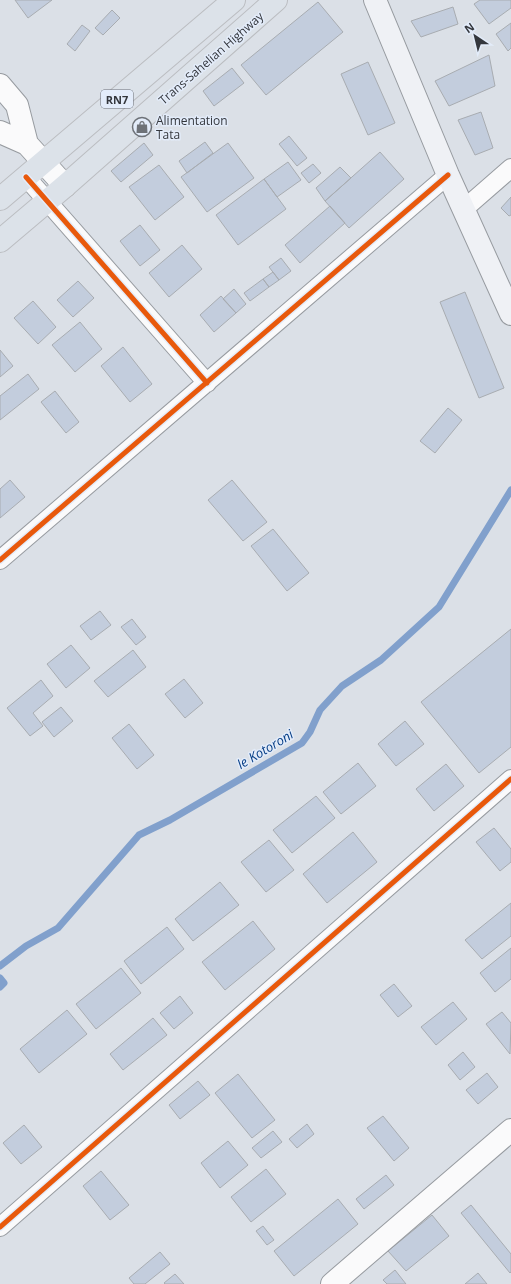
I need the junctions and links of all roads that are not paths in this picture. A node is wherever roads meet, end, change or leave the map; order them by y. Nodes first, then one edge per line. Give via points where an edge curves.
1 (234, 0) edge
2 (276, 0) edge
3 (375, 0) edge
4 (0, 85) edge
5 (0, 132) edge
6 (27, 144) junction
7 (43, 162) junction
8 (511, 168) edge
9 (448, 175) junction
10 (26, 177) junction
11 (65, 186) junction
12 (0, 199) edge
13 (47, 202) junction
14 (464, 209) junction
15 (0, 241) edge
16 (511, 314) edge
17 (207, 383) junction
18 (0, 560) edge
19 (511, 779) edge
20 (511, 1130) edge
21 (0, 1227) edge
22 (332, 1284) edge

1 - 7 highway, RN7
2 - 11 highway, Trans-Sahelian Highway / RN7
3 - 9 main road
4 - 6 street via 17,104
5 - 6 street
6 - 7 street
7 - 10 highway, RN7
7 - 11 street
8 - 14 street
9 - 14 main road
9 - 17 street
10 - 12 highway, RN7
10 - 13 street
11 - 13 highway, Trans-Sahelian Highway / RN7
13 - 15 highway, Trans-Sahelian Highway / RN7
13 - 17 street
14 - 16 main road
17 - 18 street
19 - 21 street
20 - 22 street

